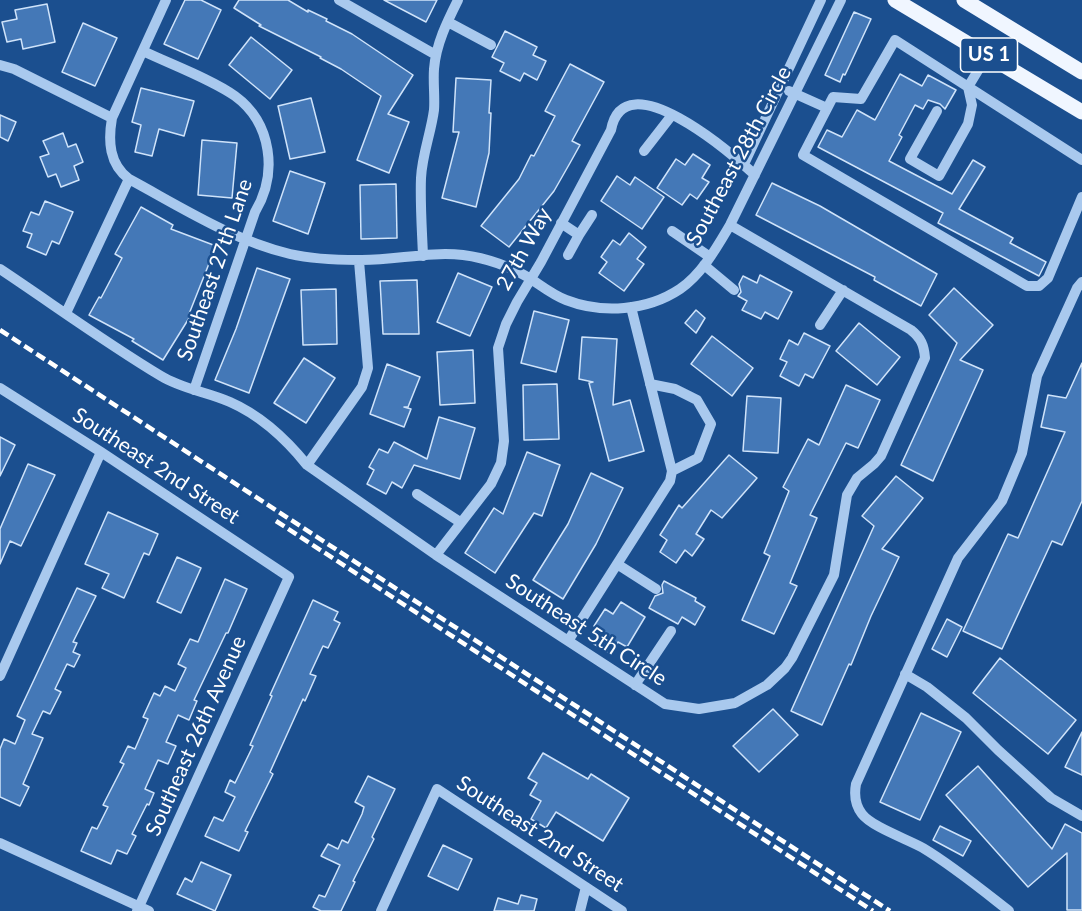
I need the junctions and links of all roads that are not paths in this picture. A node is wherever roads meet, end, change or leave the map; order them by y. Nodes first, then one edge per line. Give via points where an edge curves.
1 (166, 0) edge
2 (339, 0) edge
3 (458, 0) edge
4 (821, 0) edge
5 (841, 0) edge
6 (895, 0) edge
7 (964, 0) edge
8 (448, 22) junction
9 (491, 45) dead end
10 (143, 51) junction
11 (988, 54) junction
12 (436, 55) junction
13 (0, 65) edge
14 (1082, 72) edge
15 (777, 86) junction
16 (968, 87) junction
17 (795, 93) junction
18 (827, 108) junction
19 (937, 111) dead end
20 (1082, 112) edge
21 (672, 115) junction
22 (112, 118) junction
23 (644, 151) dead end
24 (1082, 160) edge
25 (744, 164) junction
26 (755, 175) junction
27 (129, 179) junction
28 (1082, 197) edge
29 (592, 215) dead end
30 (561, 223) junction
31 (730, 225) junction
32 (672, 231) dead end
33 (579, 235) junction
34 (246, 240) junction
35 (568, 255) dead end
36 (423, 256) junction
37 (359, 261) junction
38 (707, 261) junction
39 (0, 269) edge
40 (531, 279) junction
41 (1082, 282) edge
42 (734, 290) dead end
43 (843, 290) junction
44 (631, 308) junction
45 (66, 313) junction
46 (820, 325) dead end
47 (650, 384) junction
48 (0, 388) edge
49 (194, 390) junction
50 (102, 452) junction
51 (307, 465) junction
52 (672, 471) junction
53 (417, 494) dead end
54 (460, 522) junction
55 (436, 555) junction
56 (617, 564) junction
57 (289, 577) joint
58 (656, 589) dead end
59 (671, 631) dead end
60 (568, 641) junction
61 (905, 674) junction
62 (0, 676) edge
63 (635, 685) junction
64 (1082, 816) edge
65 (0, 843) edge
66 (586, 887) junction
67 (142, 909) edge
68 (381, 911) edge
69 (580, 911) edge
70 (622, 911) edge
71 (1009, 911) edge

1 - 10 street, Southeast 28th Circle
2 - 12 street
3 - 8 street
4 - 15 street, Southeast 28th Circle
5 - 17 street, Southeast 28th Circle
6 - 11 main road, US 1
7 - 14 main road, US 1
8 - 9 street
8 - 12 street
10 - 22 street, Southeast 28th Circle
10 - 34 street, Southeast 27th Lane via 227,91 257,121 266,141 269,172
11 - 16 street
11 - 20 main road, US 1
12 - 36 street via 432,125 421,178
13 - 22 street
15 - 17 street
15 - 25 street, Southeast 28th Circle
16 - 18 street via 895,40 861,99 833,97
16 - 19 street via 972,105 968,124 939,176 910,159
16 - 24 street
17 - 18 street
17 - 26 street, Southeast 28th Circle
18 - 28 street via 803,155 1027,286 1039,286 1048,278
21 - 23 street
21 - 25 street, 27th Way
21 - 30 street, 27th Way via 639,102 619,110
22 - 27 street, Southeast 28th Circle via 112,154 121,173
25 - 26 street, 27th Way
26 - 31 street, Southeast 28th Circle
27 - 34 street, Southeast 28th Circle
27 - 45 street
29 - 33 street
30 - 33 street
30 - 40 street, 27th Way
31 - 38 street, Southeast 28th Circle
31 - 43 street, Southeast 5th Circle
32 - 38 street
33 - 35 street
34 - 37 street, Southeast 28th Circle via 293,255
34 - 49 street, Southeast 27th Lane
36 - 37 street, Southeast 28th Circle
36 - 40 street, Southeast 28th Circle via 463,255 509,268
37 - 51 street via 366,378
38 - 42 street
38 - 44 street, Southeast 28th Circle via 681,289
39 - 45 street, Southeast 5th Circle
40 - 44 street, Southeast 28th Circle via 557,296 586,306
40 - 54 street, 27th Way via 506,324 498,348 504,441 501,463
41 - 61 street via 1037,376 1022,453 1002,501 958,558
43 - 46 street
43 - 63 street, Southeast 5th Circle via 911,330 924,347 925,358 881,456 857,478 847,495 834,575 792,658 777,677 757,692 735,703 711,708 687,709 665,704
44 - 47 street
45 - 49 street, Southeast 5th Circle via 163,377
47 - 52 street
47 - 52 street via 675,389 697,400 711,424 698,458
48 - 50 street, Southeast 2nd Street
49 - 51 street, Southeast 5th Circle via 252,414 279,434
50 - 57 street, Southeast 2nd Street
50 - 62 street
51 - 55 street, Southeast 5th Circle
52 - 56 street via 670,482
53 - 54 street
54 - 55 street, 27th Way
55 - 60 street, Southeast 5th Circle
56 - 58 street
56 - 60 street
57 - 67 street, Southeast 26th Avenue
59 - 63 street
60 - 63 street, Southeast 5th Circle
61 - 64 street via 966,718 1051,798
61 - 71 street via 856,784 856,805 870,821 924,848
65 - 67 street
66 - 68 street, Southeast 2nd Street via 437,789
66 - 69 street
66 - 70 street, Southeast 2nd Street

